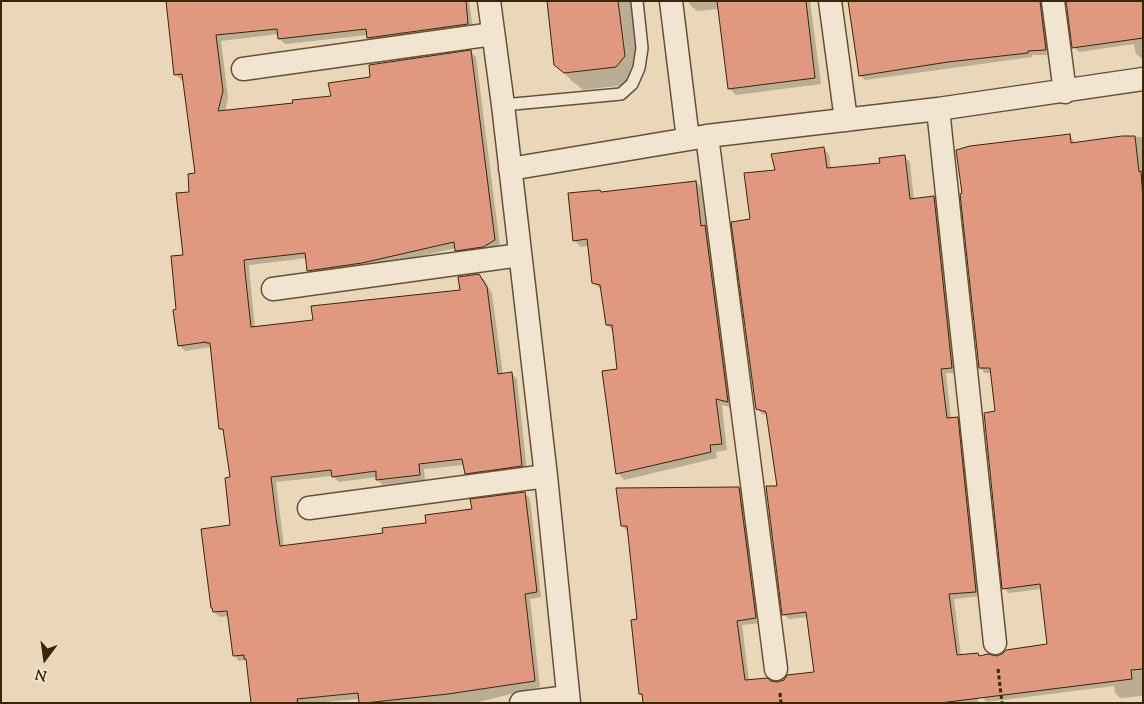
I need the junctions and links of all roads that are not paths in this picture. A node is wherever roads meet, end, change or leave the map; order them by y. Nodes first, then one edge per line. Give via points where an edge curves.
1 (489, 1) edge
2 (637, 1) edge
3 (671, 1) edge
4 (830, 1) edge
5 (1053, 1) edge
6 (493, 34) junction
7 (243, 69) dead end
8 (1143, 79) edge
9 (1065, 92) junction
10 (503, 105) junction
11 (938, 109) junction
12 (846, 120) junction
13 (697, 138) junction
14 (510, 169) junction
15 (520, 255) junction
16 (273, 289) dead end
17 (546, 476) junction
18 (309, 508) dead end
19 (995, 643) road end
20 (776, 669) dead end
21 (569, 700) edge
22 (521, 703) edge

1 - 6 street
2 - 10 lane via 642,48 639,68 632,84 621,94
3 - 13 street
4 - 12 street
5 - 9 street
6 - 7 street
6 - 10 street
8 - 9 street
9 - 11 street
10 - 14 street
11 - 12 street
11 - 19 street
12 - 13 street
13 - 14 street
13 - 20 street
14 - 15 street
15 - 16 street
15 - 17 street
17 - 18 street
17 - 21 street
21 - 22 street

